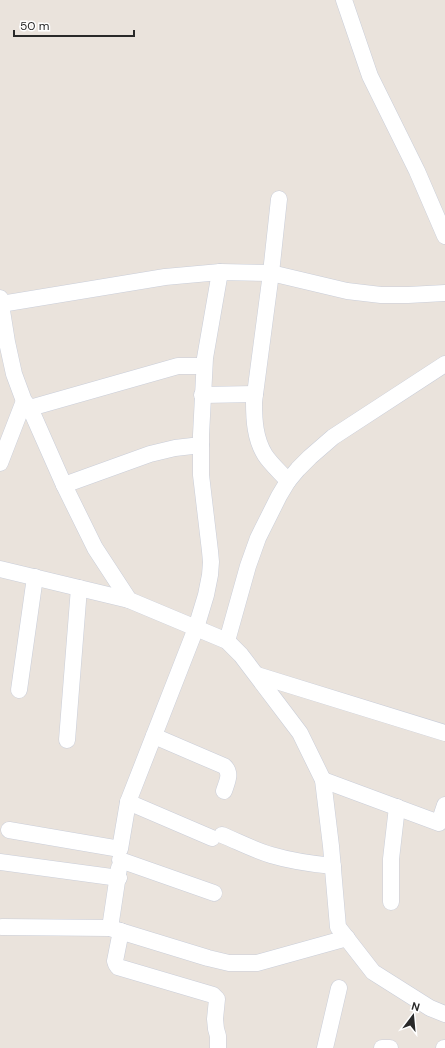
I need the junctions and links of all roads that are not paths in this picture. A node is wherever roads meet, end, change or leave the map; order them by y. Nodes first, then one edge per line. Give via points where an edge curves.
1 (344, 0) edge
2 (279, 199) dead end
3 (445, 236) edge
4 (220, 272) junction
5 (271, 273) junction
6 (445, 293) edge
7 (1, 301) edge
8 (4, 343) edge
9 (445, 364) edge
10 (204, 366) junction
11 (255, 394) junction
12 (202, 395) junction
13 (27, 405) junction
14 (201, 445) junction
15 (0, 463) edge
16 (288, 481) junction
17 (64, 485) junction
18 (0, 569) edge
19 (35, 577) junction
20 (80, 588) junction
21 (129, 600) junction
22 (196, 628) junction
23 (226, 642) junction
24 (257, 675) junction
25 (19, 690) dead end
26 (445, 733) edge
27 (154, 736) junction
28 (67, 740) dead end
29 (323, 780) junction
30 (224, 791) dead end
31 (128, 802) junction
32 (445, 805) edge
33 (397, 807) junction
34 (442, 826) edge
35 (9, 830) dead end
36 (120, 854) junction
37 (0, 862) edge
38 (333, 866) junction
39 (119, 878) junction
40 (214, 893) dead end
41 (391, 902) dead end
42 (2, 927) dead end
43 (116, 929) junction
44 (347, 938) junction
45 (339, 988) dead end
46 (445, 1014) edge
47 (218, 1048) edge
48 (325, 1048) edge
49 (382, 1048) edge
50 (390, 1048) edge

1 - 3 street via 370,76 417,171
2 - 5 street
4 - 5 street
4 - 7 street via 164,277
4 - 10 street
5 - 6 street via 347,291 381,295
5 - 11 street
7 - 8 street
8 - 13 street
9 - 16 street via 333,437
10 - 12 street
10 - 13 street via 178,366
11 - 12 street
11 - 16 street via 254,422 258,441 265,455
12 - 14 street
13 - 15 street
13 - 17 street
14 - 17 street via 150,454
14 - 22 street via 201,475 211,562 206,595
16 - 23 street via 258,538
17 - 21 street via 95,548
18 - 19 street
19 - 20 street
19 - 25 street
20 - 21 street
20 - 28 street
21 - 22 street
22 - 23 street
22 - 27 street
23 - 24 street via 241,655
24 - 26 street
24 - 29 street via 300,733
27 - 30 street via 224,766 229,773
27 - 31 street
29 - 33 street
29 - 38 street
31 - 36 street
31 - 38 street via 217,837 272,855
32 - 34 street
33 - 34 street
33 - 41 street via 391,859
35 - 36 street
36 - 39 street
36 - 40 street
37 - 39 street
38 - 44 street via 338,927
39 - 43 street
42 - 43 street
43 - 44 street via 208,958 229,962 257,963
43 - 47 street via 115,961 118,967 216,997
44 - 46 street via 373,972 430,1008
45 - 48 street
49 - 50 street

